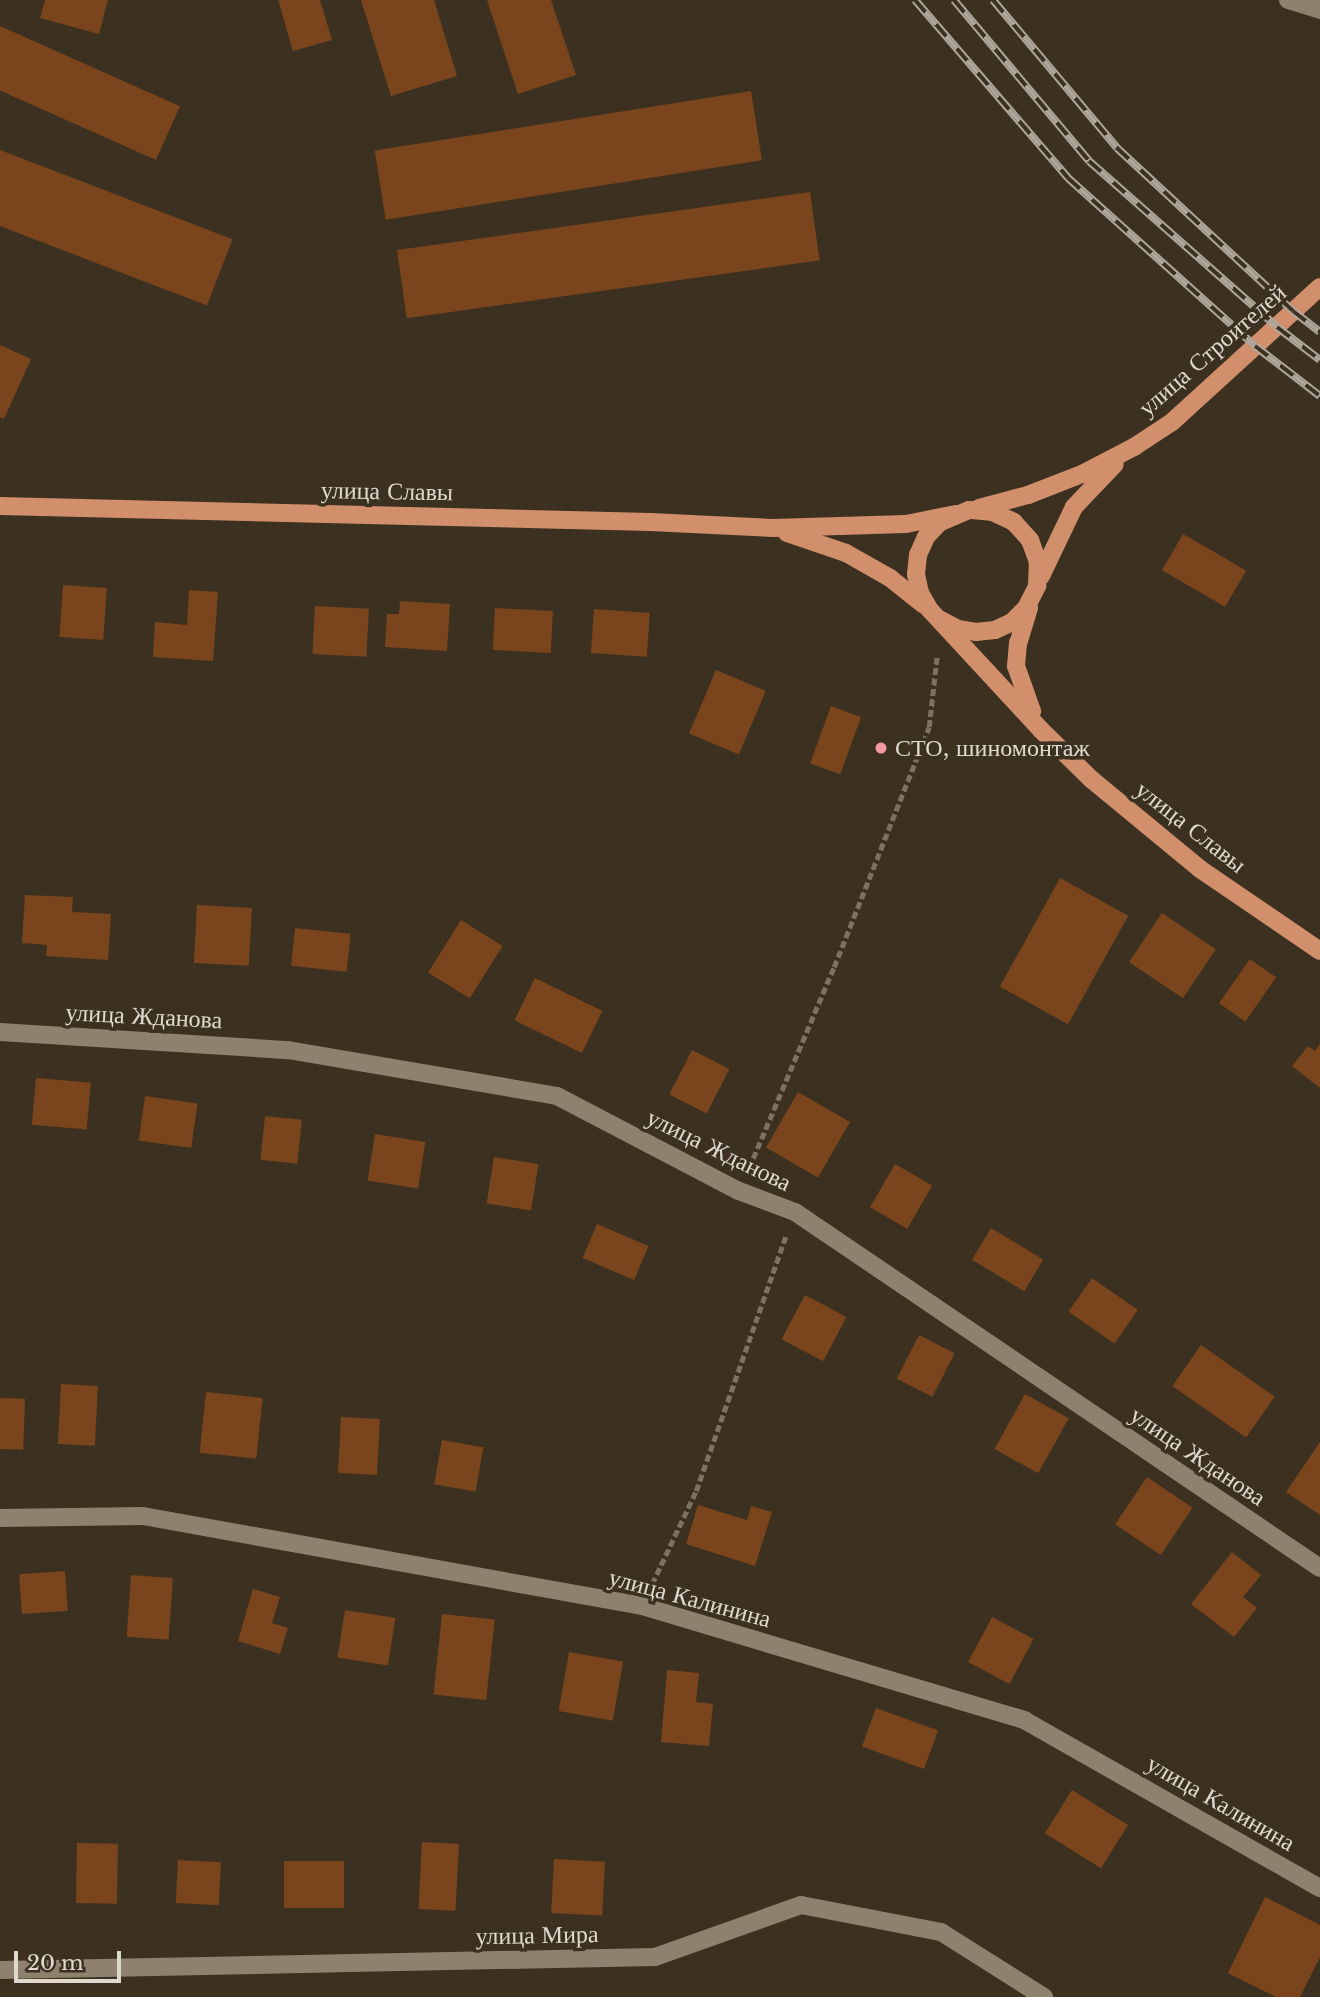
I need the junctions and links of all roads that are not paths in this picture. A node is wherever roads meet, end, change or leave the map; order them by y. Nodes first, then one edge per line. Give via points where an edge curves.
1 (1288, 0) edge
2 (1320, 10) edge
3 (1320, 287) edge
4 (1134, 447) junction
5 (0, 506) edge
6 (962, 512) junction
7 (773, 528) junction
8 (1036, 589) junction
9 (935, 615) junction
10 (1041, 730) junction
11 (1320, 951) edge
12 (0, 1032) edge
13 (0, 1518) edge
14 (1320, 1568) edge
15 (1320, 1888) edge
16 (0, 1970) edge
17 (1044, 1997) edge

1 - 2 street
3 - 4 main road, улица Строителей via 1172,422
4 - 6 main road via 1028,495
4 - 8 main road via 1074,507
5 - 7 main road, улица Славы
6 - 7 main road via 906,524
6 - 8 main road via 993,512 1014,522 1030,540 1038,562
6 - 9 main road via 939,523 918,555 920,593
7 - 9 main road via 845,553 890,578
8 - 9 main road via 1012,622 995,630 967,631
8 - 10 main road via 1018,643 1016,666
9 - 10 main road, улица Славы
10 - 11 main road, улица Славы via 1091,779 1200,869
12 - 14 street, улица Жданова via 288,1050 557,1096 739,1191 795,1213
13 - 15 street, улица Калинина via 143,1516 642,1606 1024,1720
16 - 17 street, улица Мира via 655,1957 801,1905 941,1932

